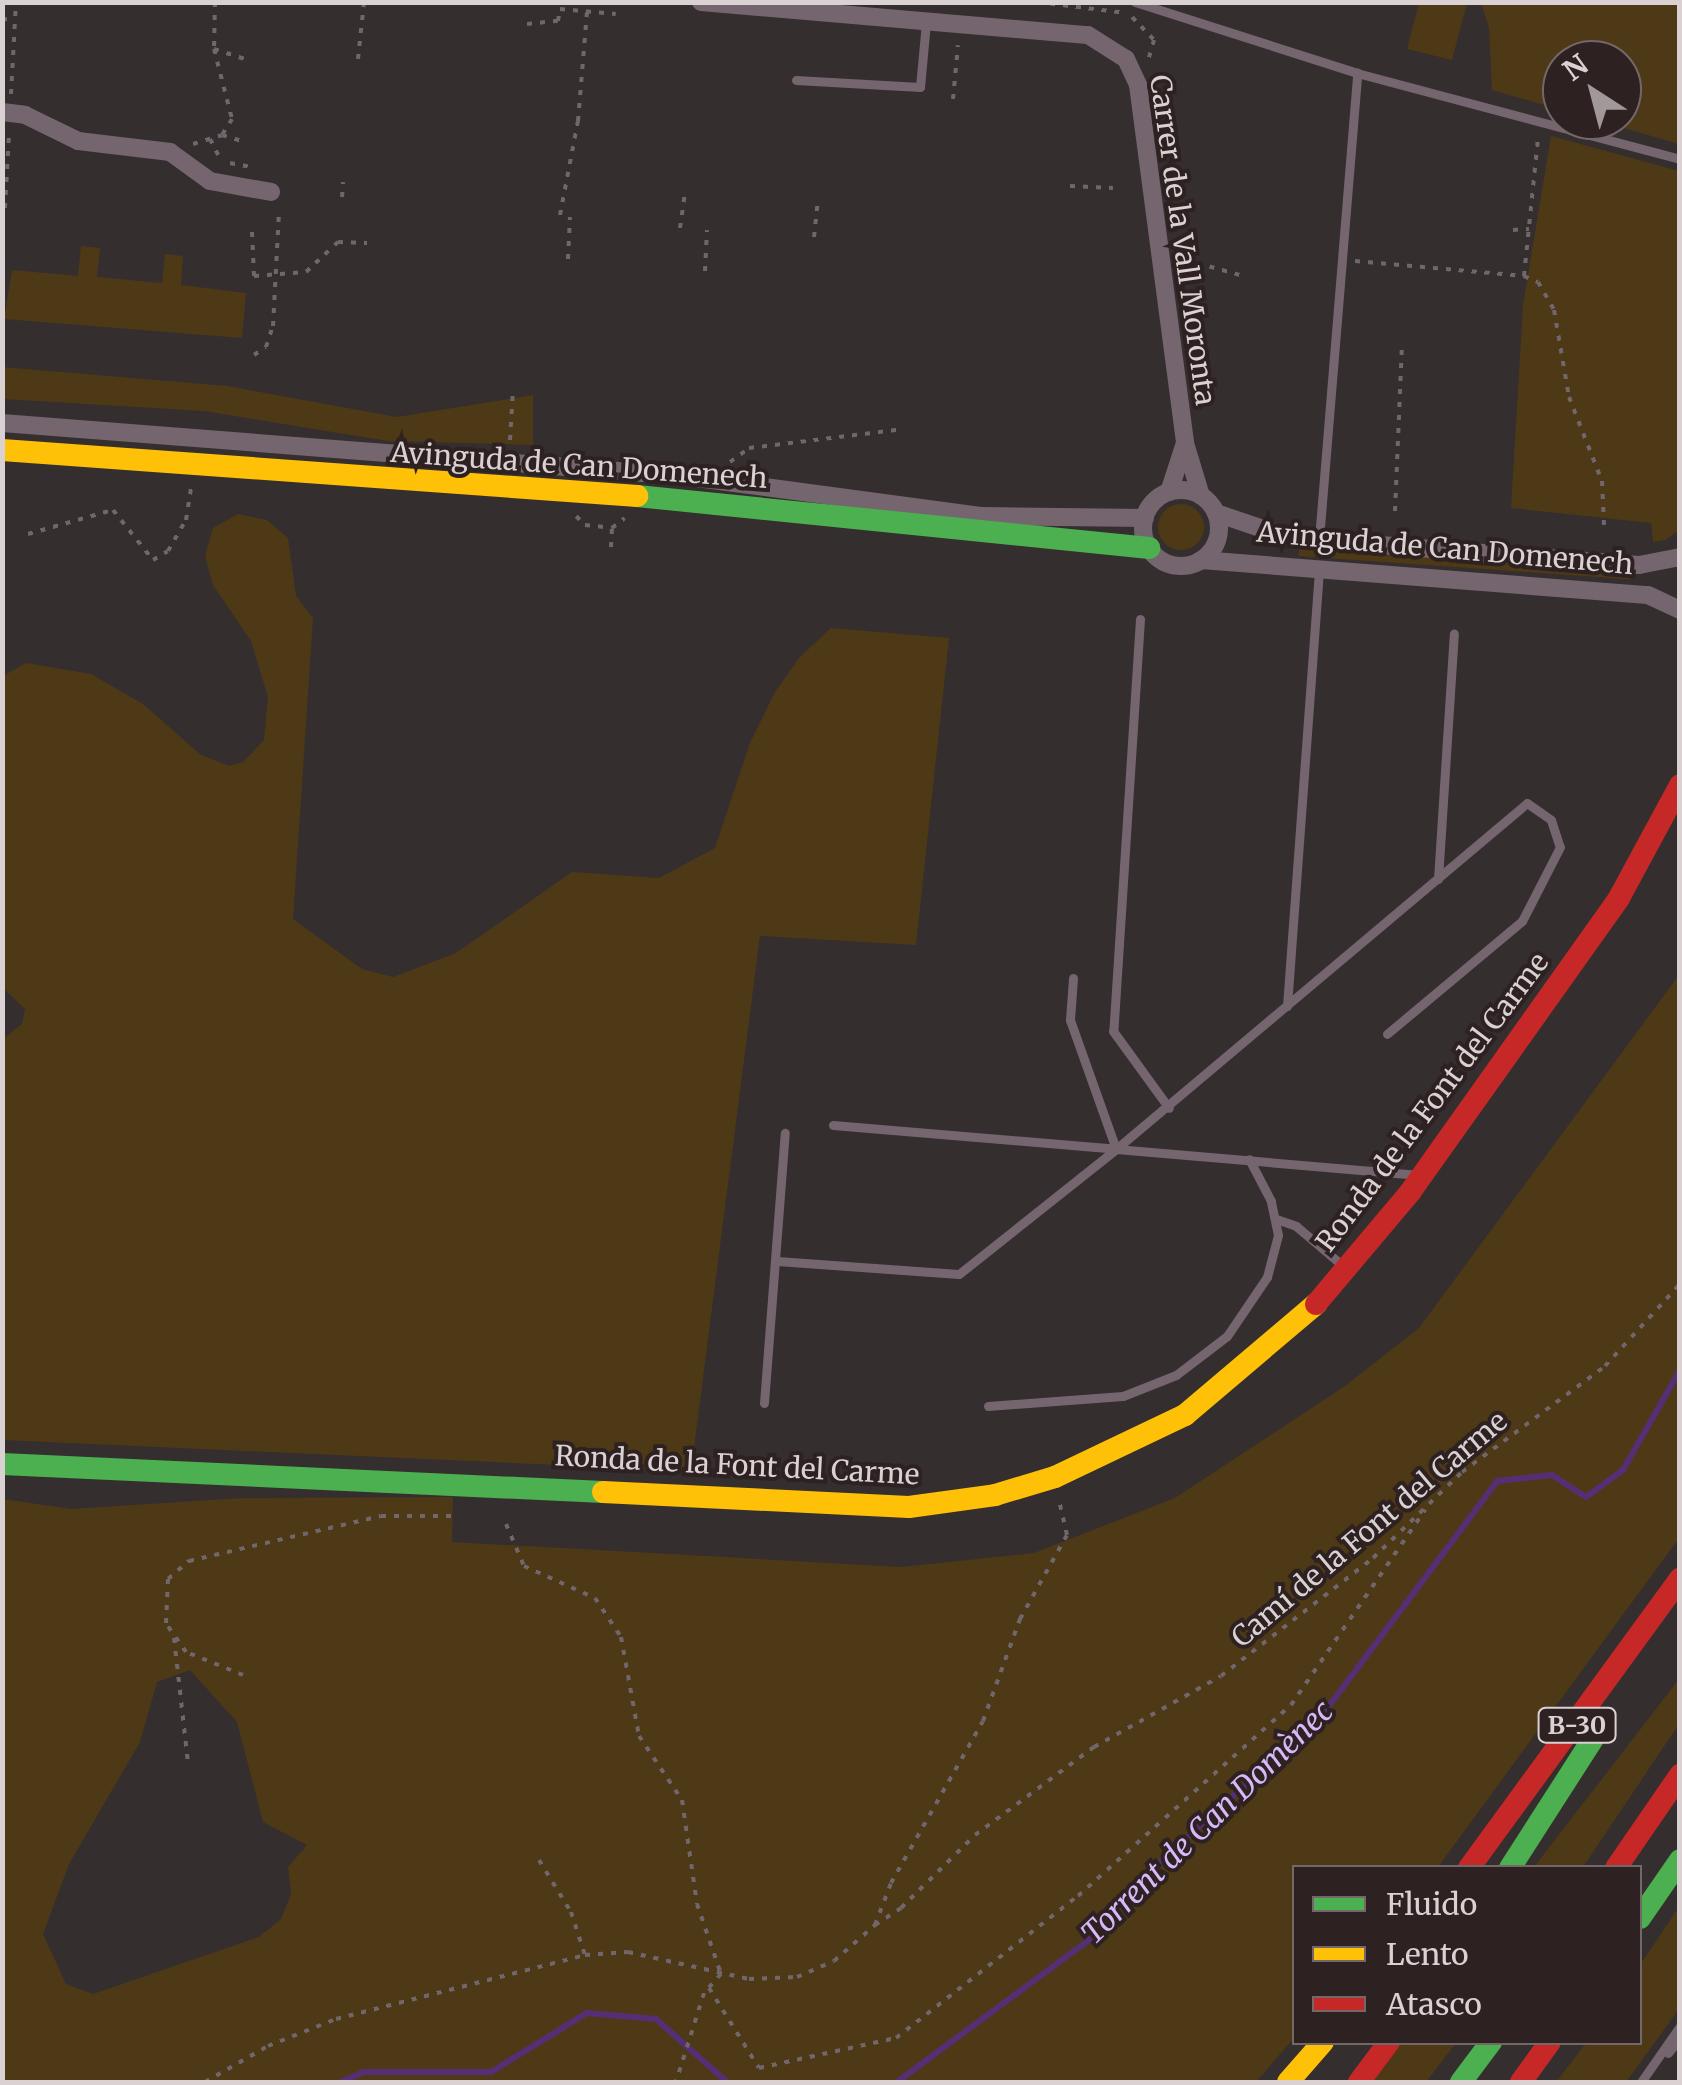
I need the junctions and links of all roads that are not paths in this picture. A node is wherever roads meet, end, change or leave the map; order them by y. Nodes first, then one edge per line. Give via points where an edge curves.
1 (701, 2) edge
2 (1135, 2) edge
3 (926, 22) junction
4 (1357, 72) junction
5 (796, 80) dead end
6 (6, 112) edge
7 (1680, 159) edge
8 (275, 201) road end
9 (2, 423) edge
10 (1185, 443) junction
11 (2, 450) edge
12 (1169, 492) junction
13 (1201, 496) junction
14 (1216, 513) junction
15 (1145, 518) junction
16 (1319, 539) junction
17 (1150, 548) junction
18 (1680, 556) edge
19 (1201, 560) junction
20 (1319, 567) junction
21 (1680, 610) edge
22 (1140, 620) dead end
23 (1454, 634) dead end
24 (1679, 783) edge
25 (1438, 879) junction
26 (1073, 978) dead end
27 (1287, 1006) junction
28 (1387, 1034) dead end
29 (1169, 1108) junction
30 (833, 1125) dead end
31 (785, 1133) dead end
32 (1116, 1149) junction
33 (1250, 1159) junction
34 (1422, 1175) junction
35 (1276, 1219) junction
36 (777, 1261) junction
37 (1346, 1268) junction
38 (764, 1403) dead end
39 (988, 1406) dead end
40 (2, 1464) edge
41 (1680, 1579) edge
42 (1680, 1610) edge
43 (1680, 1775) edge
44 (1680, 1860) edge
45 (1471, 1865) edge
46 (1512, 1865) edge
47 (1618, 1865) edge
48 (1642, 1915) edge
49 (1680, 2026) edge
50 (1680, 2038) edge
51 (1320, 2045) edge
52 (1386, 2045) edge
53 (1489, 2045) edge
54 (1548, 2045) edge
55 (1288, 2082) edge
56 (1359, 2082) edge
57 (1460, 2082) edge
58 (1521, 2082) edge
59 (1642, 2082) edge

1 - 3 street, Carrer de la Vall Moronta
2 - 4 lane
3 - 5 lane via 920,87
3 - 10 street, Carrer de la Vall Moronta via 1088,35 1126,59 1138,85
4 - 7 lane
4 - 16 lane
6 - 8 street via 78,141 170,152 210,181
9 - 15 street, Avinguda de Can Domenech via 682,476 982,516
10 - 12 street, Carrer de la Vall Moronta
10 - 13 street, Carrer de la Vall Moronta
11 - 17 main road, Avinguda de Can Domenech via 672,499
12 - 13 street
12 - 15 street
13 - 14 street
14 - 16 street, Avinguda de Can Domenech via 1259,532
14 - 19 street via 1217,539
15 - 17 street
16 - 18 street, Avinguda de Can Domenech via 1639,565
17 - 19 street via 1173,564
19 - 20 street, Avinguda de Can Domenech
20 - 21 street, Avinguda de Can Domenech via 1648,595
20 - 27 lane
22 - 29 lane via 1113,1031
23 - 25 lane
24 - 34 main road, Ronda de la Font del Carme via 1619,898
25 - 27 lane
25 - 28 lane via 1527,804 1551,820 1560,848 1522,921
26 - 32 lane via 1070,1020
27 - 29 lane
29 - 32 lane
30 - 32 lane
31 - 36 lane
32 - 33 lane
32 - 36 lane via 960,1274
33 - 34 lane
33 - 35 lane
34 - 37 main road, Ronda de la Font del Carme
35 - 37 lane via 1296,1226
35 - 39 lane via 1267,1277 1249,1308 1227,1336 1176,1375 1123,1396
36 - 38 lane
37 - 40 main road, Ronda de la Font del Carme via 1314,1307 1215,1393 1126,1448 996,1494 909,1506
41 - 45 main road, B-30
42 - 46 main road
43 - 47 main road
44 - 48 main road
49 - 59 lane
50 - 59 lane
51 - 55 main road
52 - 56 main road
53 - 57 main road
54 - 58 main road

